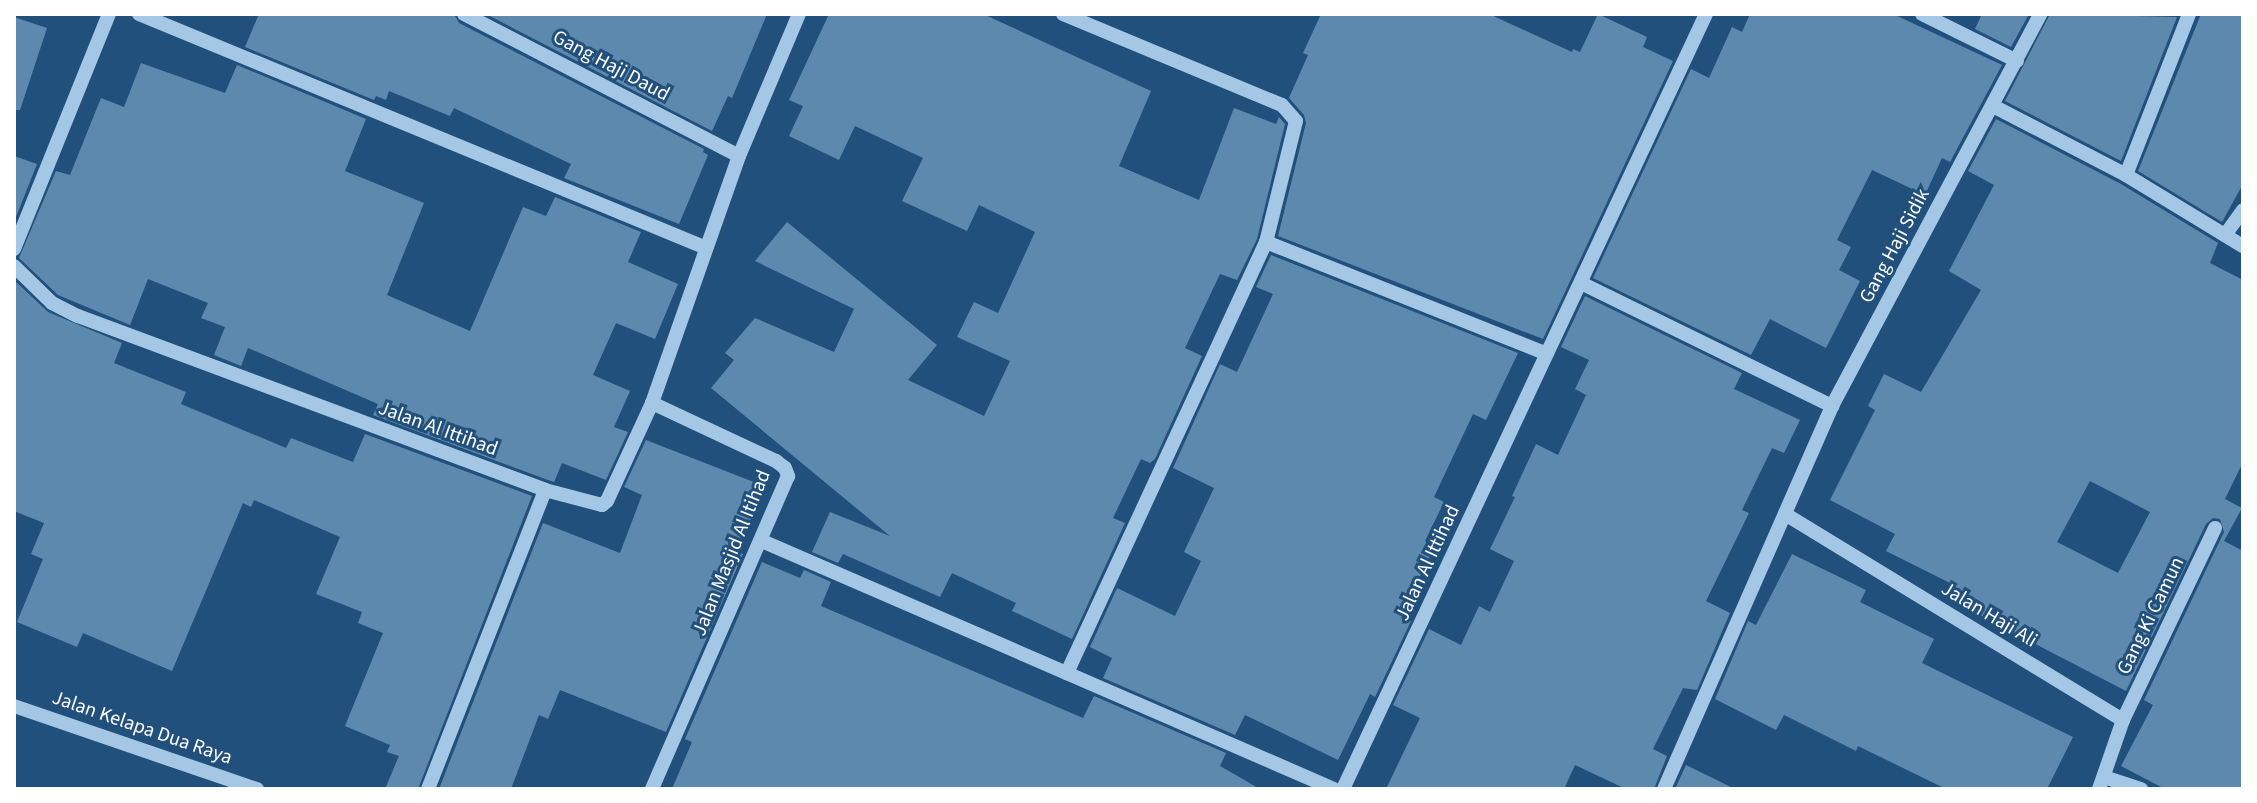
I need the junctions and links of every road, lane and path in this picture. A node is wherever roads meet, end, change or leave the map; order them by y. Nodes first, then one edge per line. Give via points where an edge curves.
1 (109, 14) edge
2 (139, 14) edge
3 (464, 14) edge
4 (799, 14) edge
5 (1063, 14) edge
6 (1706, 14) edge
7 (1922, 14) edge
8 (2040, 14) edge
9 (2189, 14) edge
10 (2017, 61) junction
11 (1993, 106) junction
12 (739, 156) junction
13 (2126, 175) junction
14 (2243, 210) edge
15 (2225, 235) junction
16 (1266, 242) junction
17 (2243, 246) edge
18 (704, 247) junction
19 (14, 249) edge
20 (14, 266) edge
21 (1581, 283) junction
22 (1547, 354) junction
23 (652, 403) junction
24 (1832, 406) junction
25 (545, 490) junction
26 (1785, 514) junction
27 (2215, 528) dead end
28 (762, 541) junction
29 (1067, 673) junction
30 (14, 706) edge
31 (2123, 720) junction
32 (2102, 783) edge
33 (257, 789) edge
34 (428, 789) edge
35 (652, 789) edge
36 (1334, 789) edge
37 (1343, 789) edge
38 (1664, 789) edge
39 (2141, 789) edge

1 - 19 street
2 - 18 street
3 - 12 street, Gang Haji Daud
4 - 12 street, Jalan Al Ittihad
5 - 16 street via 1290,110 1295,138
6 - 21 street, Jalan Al Ittihad
7 - 10 street
8 - 10 street, Gang Haji Sidik
9 - 13 street
10 - 11 street, Gang Haji Sidik
11 - 13 street
11 - 24 street, Gang Haji Sidik
12 - 18 street, Jalan Al Ittihad
13 - 15 street
14 - 15 street
15 - 17 street
16 - 22 street
16 - 29 street
18 - 23 street, Jalan Al Ittihad
20 - 25 street, Jalan Al Ittihad via 52,303 78,316
21 - 22 street, Jalan Al Ittihad
21 - 24 street
22 - 37 street, Jalan Al Ittihad
23 - 25 street, Jalan Al Ittihad via 607,501 592,504
23 - 28 street, Jalan Masjid Al Itihad via 785,468 788,476
24 - 26 street
25 - 34 street
26 - 31 street, Jalan Haji Ali
26 - 38 street
27 - 31 street, Gang Ki Camun
28 - 29 street
28 - 35 street, Jalan Masjid Al Itihad
29 - 36 street
30 - 33 street, Jalan Kelapa Dua Raya
31 - 32 street
32 - 39 street

